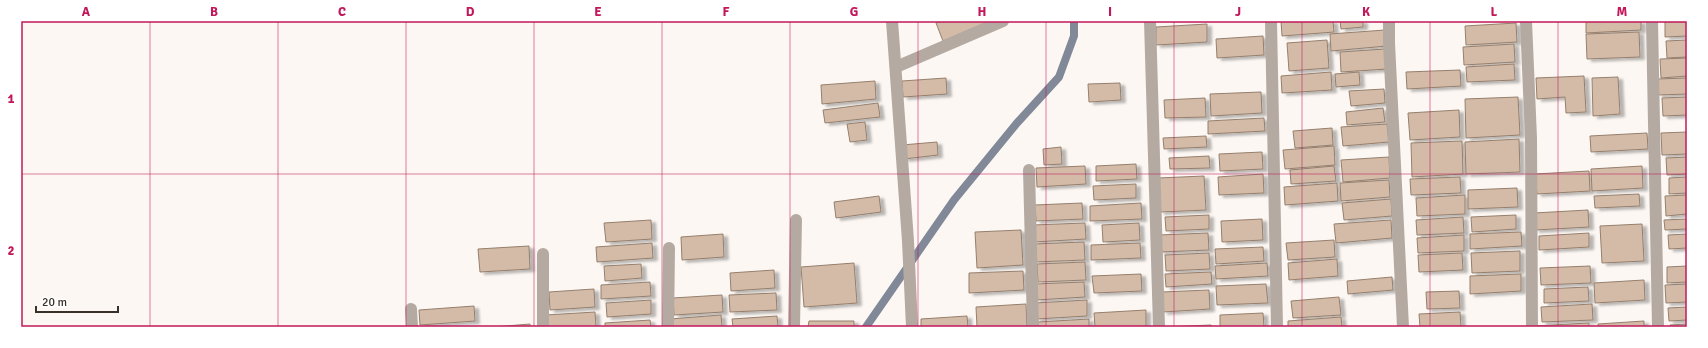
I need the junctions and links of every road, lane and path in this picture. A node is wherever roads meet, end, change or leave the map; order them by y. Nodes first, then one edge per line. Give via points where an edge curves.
1 (892, 21) edge
2 (1003, 21) edge
3 (1150, 21) edge
4 (1271, 21) edge
5 (1389, 21) edge
6 (1526, 21) edge
7 (1652, 21) edge
8 (896, 68) junction
9 (1029, 170) dead end
10 (796, 220) dead end
11 (669, 248) dead end
12 (543, 254) dead end
13 (411, 309) dead end
14 (412, 327) edge
15 (543, 327) edge
16 (668, 327) edge
17 (794, 327) edge
18 (912, 327) edge
19 (1033, 327) edge
20 (1159, 327) edge
21 (1277, 327) edge
22 (1403, 327) edge
23 (1532, 327) edge
24 (1658, 327) edge

1 - 8 street
2 - 8 street
3 - 20 street
4 - 21 street
5 - 22 street
6 - 23 street via 1531,138
7 - 24 street
8 - 18 street via 912,292
9 - 19 street
10 - 17 street
11 - 16 street
12 - 15 street
13 - 14 street

